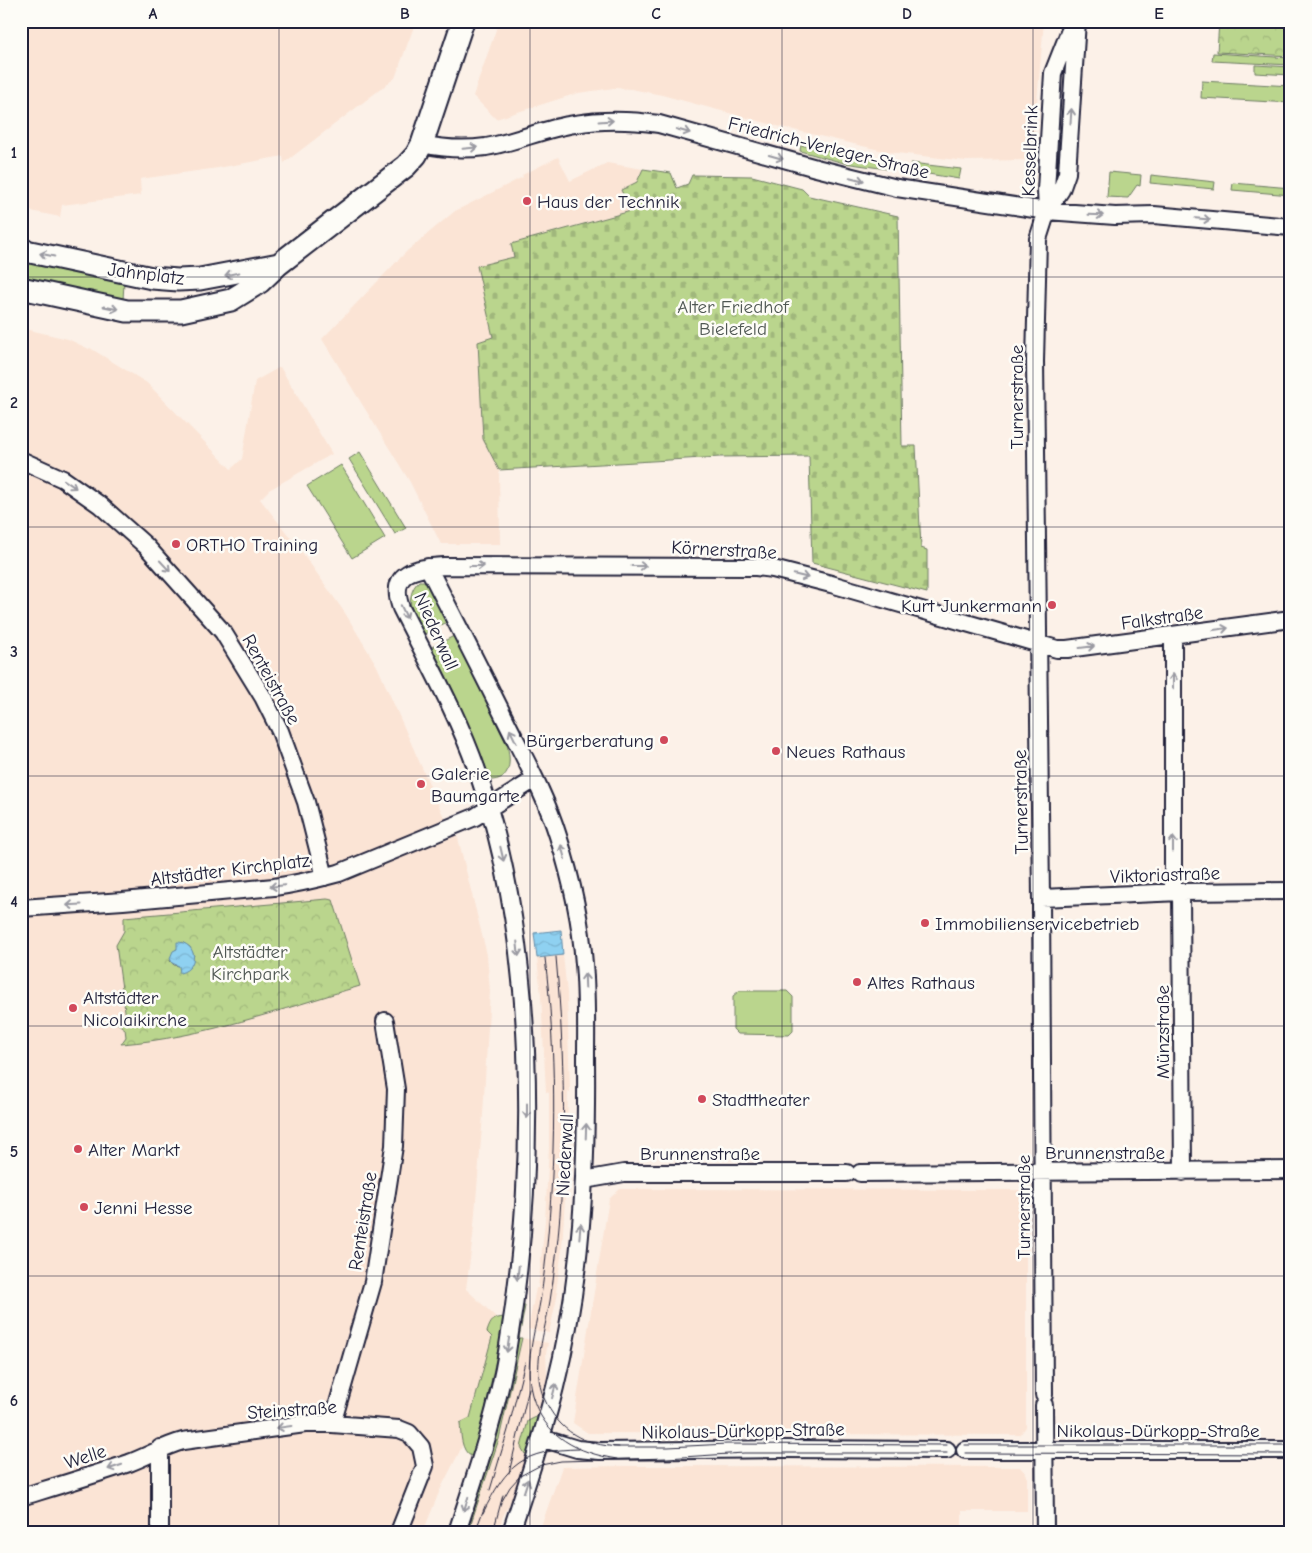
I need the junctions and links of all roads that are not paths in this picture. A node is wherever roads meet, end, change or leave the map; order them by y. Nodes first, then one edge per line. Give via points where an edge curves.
1 (464, 21) edge
2 (1075, 21) edge
3 (422, 144) junction
4 (1047, 211) junction
5 (1291, 228) edge
6 (21, 250) edge
7 (279, 264) junction
8 (21, 288) edge
9 (21, 460) edge
10 (428, 567) junction
11 (1291, 618) edge
12 (1173, 636) junction
13 (1038, 645) junction
14 (535, 779) junction
15 (490, 808) junction
16 (325, 877) junction
17 (1291, 891) edge
18 (1177, 892) junction
19 (1041, 898) junction
20 (21, 908) edge
21 (385, 1021) dead end
22 (1291, 1170) edge
23 (1183, 1172) junction
24 (1043, 1173) junction
25 (584, 1180) junction
26 (332, 1424) junction
27 (541, 1438) junction
28 (160, 1448) junction
29 (947, 1450) dead end
30 (965, 1450) dead end
31 (1044, 1450) junction
32 (1291, 1450) edge
33 (21, 1497) edge
34 (160, 1532) edge
35 (399, 1532) edge
36 (457, 1532) edge
37 (511, 1532) edge
38 (1045, 1532) edge

1 - 3 street, Jahnplatz
2 - 4 street, Kesselbrink via 1067,173 1061,190
3 -> 4 street, Friedrich-Verleger-Straße via 471,148 576,123 636,121 659,124 896,188
3 - 7 street, Jahnplatz via 406,166
4 -> 5 street, Friedrich-Verleger-Straße via 1154,215
4 - 13 street, Turnerstraße via 1038,239 1036,284
7 -> 6 street, Jahnplatz via 178,280 152,278
8 -> 7 street, Jahnplatz via 127,311 181,311 231,300 260,282
9 -> 16 street, Renteistraße via 63,479 100,505 166,568 223,632 280,731 306,802
10 -> 13 street, Körnerstraße via 772,569
14 -> 10 street, Niederwall
10 -> 15 street, Niederwall via 402,577 398,599 467,742
12 -> 11 street, Falkstraße
13 -> 12 street, Falkstraße via 1067,650
18 -> 12 street, Münzstraße
13 - 19 street, Turnerstraße
14 - 15 street
25 -> 14 street, Niederwall via 583,949 575,900 558,837
15 - 16 street, Altstädter Kirchplatz via 461,823
15 -> 36 street, Niederwall via 511,900 521,977 528,1105 526,1200 507,1354
16 -> 20 street, Altstädter Kirchplatz via 264,888
17 - 18 street, Viktoriastraße
18 - 19 street, Viktoriastraße
18 - 23 street, Münzstraße
19 - 24 street, Turnerstraße
21 - 26 street, Renteistraße via 396,1089 394,1146 373,1282
22 - 23 street, Brunnenstraße
23 - 24 street, Brunnenstraße
24 - 25 street, Brunnenstraße via 624,1173
24 - 31 street, Turnerstraße
27 -> 25 street, Niederwall via 556,1386 568,1323
26 -> 28 street, Steinstraße via 305,1424 183,1441
26 - 35 street, Steinstraße via 399,1429 409,1433 421,1447 425,1466
27 - 29 street, Nikolaus-Dürkopp-Straße via 577,1449 600,1451
37 -> 27 street, Niederwall
28 -> 33 street, Welle via 143,1458
28 - 34 street
30 - 31 street, Nikolaus-Dürkopp-Straße
31 - 32 street, Nikolaus-Dürkopp-Straße
31 - 38 street, Turnerstraße

